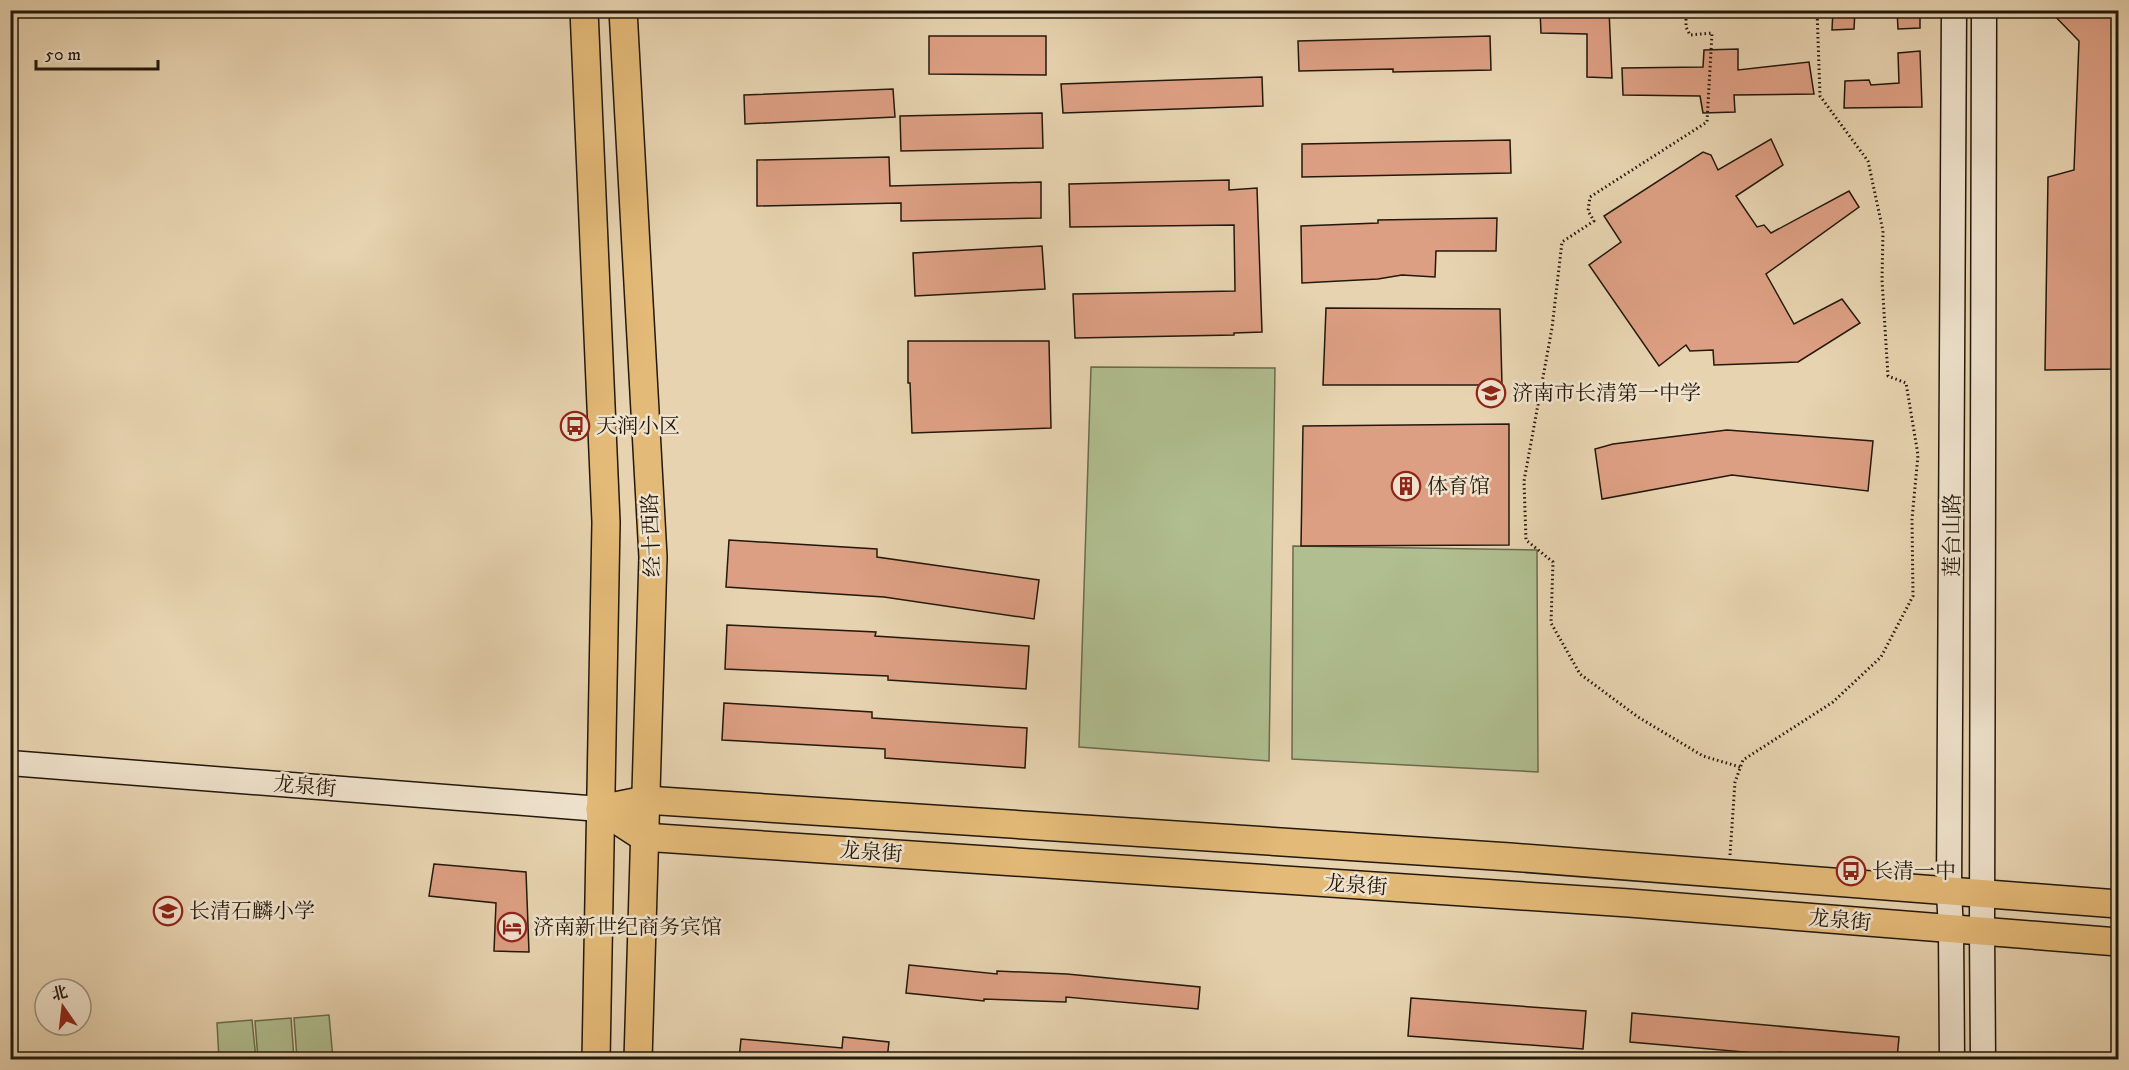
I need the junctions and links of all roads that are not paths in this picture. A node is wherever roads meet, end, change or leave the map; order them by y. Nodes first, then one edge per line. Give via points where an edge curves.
1 (584, 10) edge
2 (623, 10) edge
3 (1954, 10) edge
4 (1984, 10) edge
5 (10, 763) edge
6 (645, 800) junction
7 (600, 809) junction
8 (643, 837) junction
9 (1949, 892) junction
10 (1982, 895) junction
11 (2118, 904) edge
12 (1952, 930) junction
13 (1982, 932) junction
14 (2118, 942) edge
15 (596, 1059) edge
16 (638, 1059) edge
17 (1952, 1059) edge
18 (1983, 1059) edge

1 - 7 main road via 606,522
2 - 6 main road, 经十西路 via 653,557
3 - 9 main road, 莲台山路
4 - 10 main road, 莲台山路
5 - 7 main road, 龙泉街
6 - 7 main road, 龙泉街
6 - 8 main road, 经十西路
6 - 9 main road, 龙泉街 via 1486,855
7 - 8 main road, 龙泉街
7 - 15 main road
8 - 12 main road, 龙泉街 via 1617,902
8 - 16 main road, 经十西路
9 - 10 main road, 龙泉街
9 - 12 main road, 莲台山路
10 - 11 main road, 龙泉街
10 - 13 main road, 莲台山路
12 - 13 main road, 龙泉街
12 - 17 main road, 莲台山路
13 - 14 main road, 龙泉街
13 - 18 main road, 莲台山路

